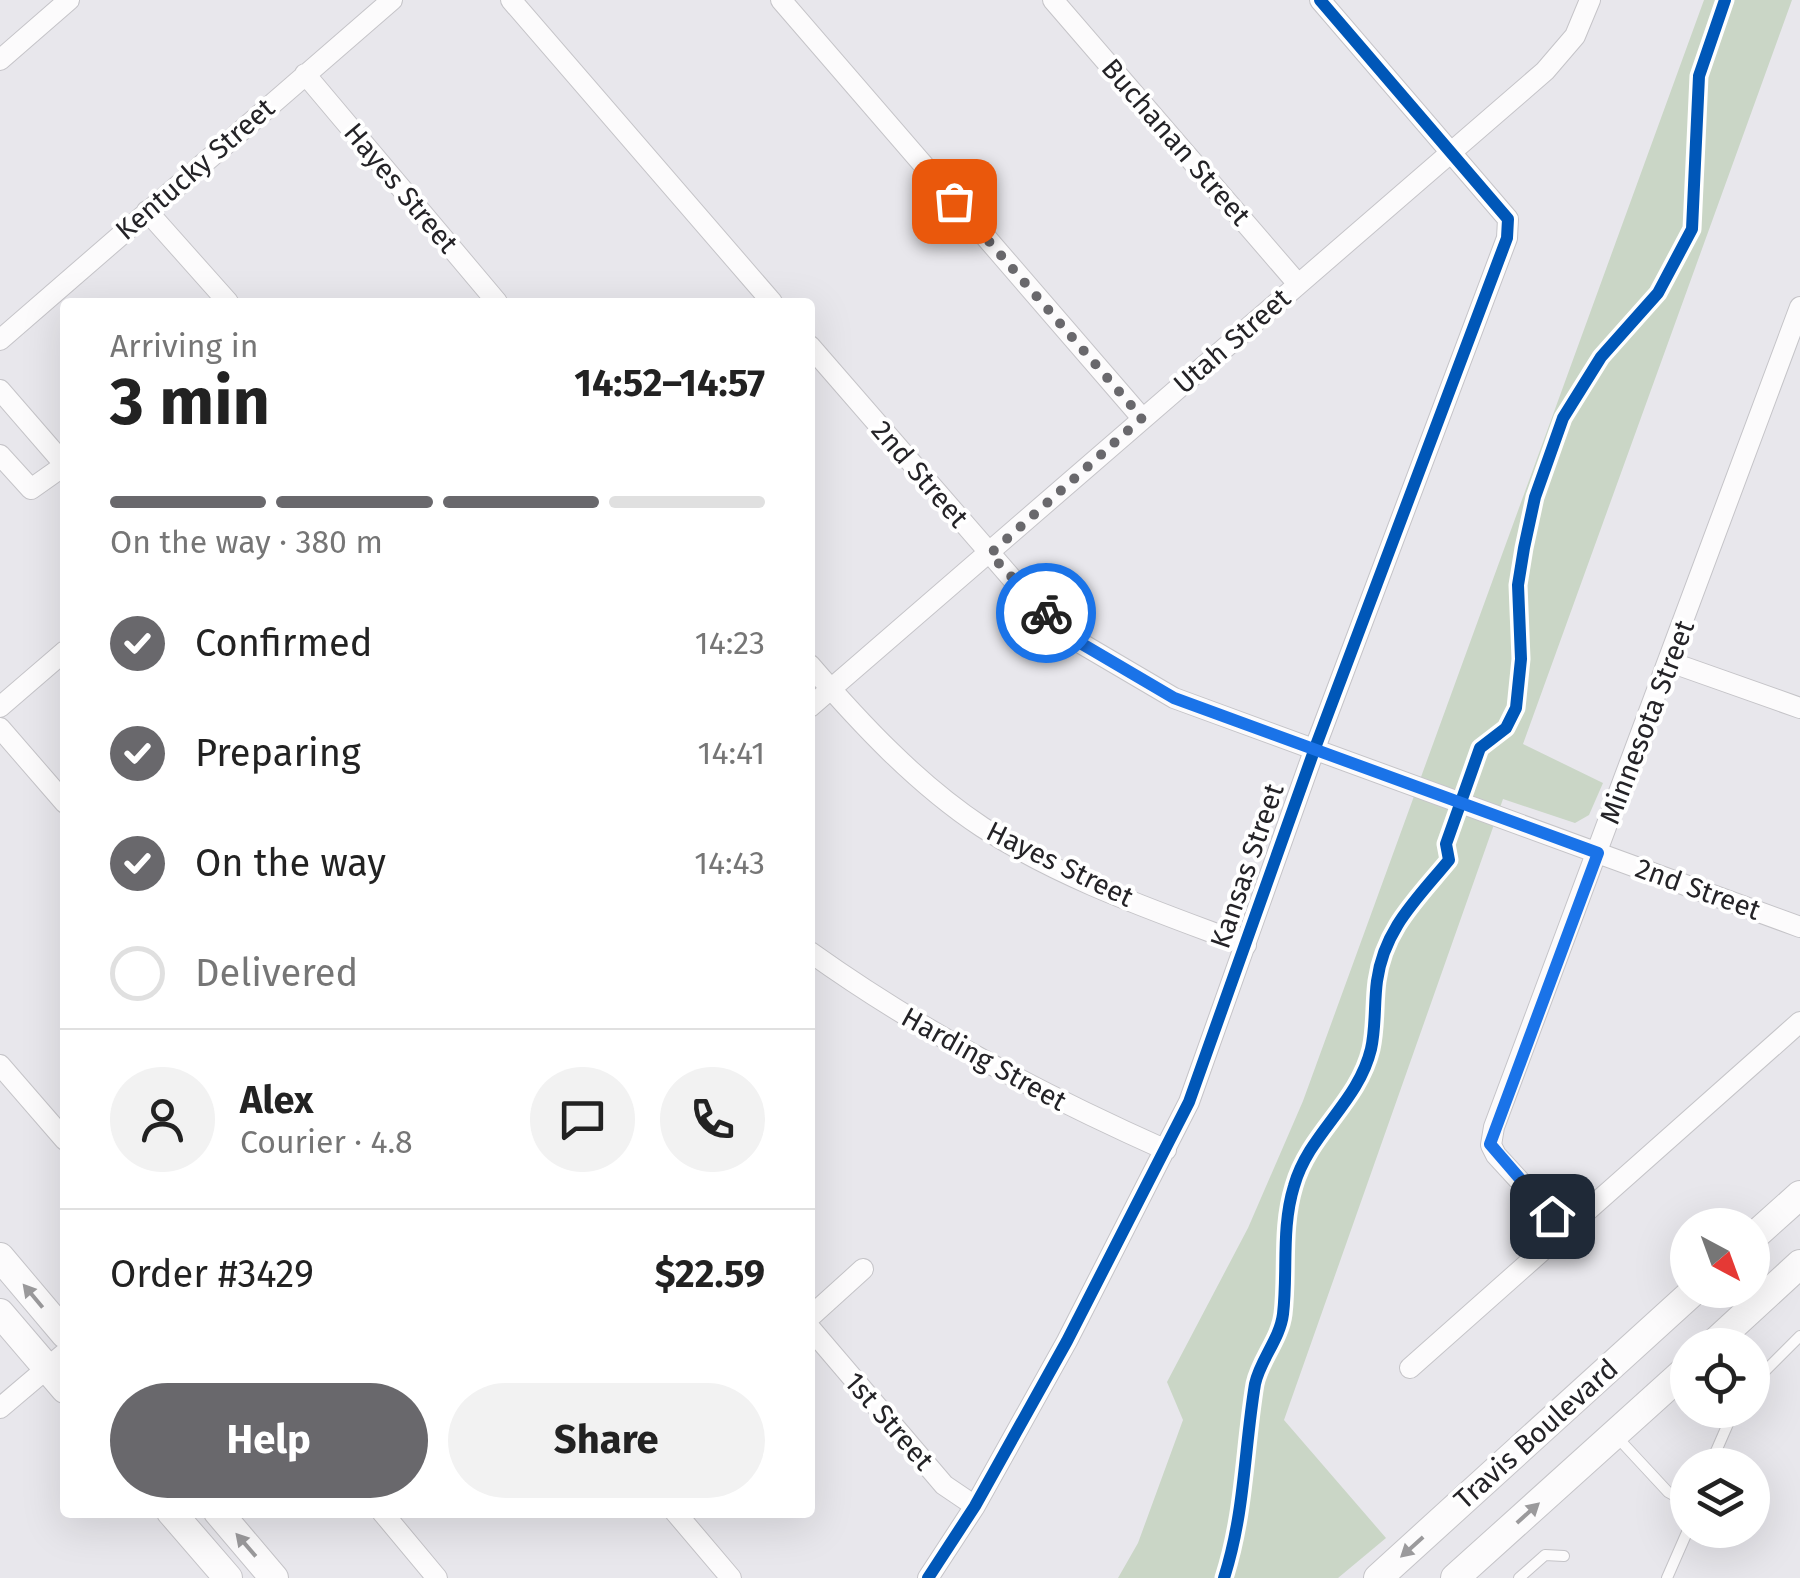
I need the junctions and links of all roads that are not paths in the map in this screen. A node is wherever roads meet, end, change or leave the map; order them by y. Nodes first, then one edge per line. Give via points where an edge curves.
1 (69, 0) edge
2 (392, 0) edge
3 (511, 0) edge
4 (781, 0) edge
5 (1053, 0) edge
6 (1320, 0) edge
7 (1590, 0) edge
8 (0, 60) edge
9 (305, 74) junction
10 (1451, 150) junction
11 (147, 211) junction
12 (1298, 284) junction
13 (224, 298) edge
14 (495, 298) edge
15 (769, 298) edge
16 (1800, 310) edge
17 (0, 340) edge
18 (815, 352) edge
19 (0, 390) edge
20 (1142, 418) junction
21 (0, 455) edge
22 (60, 459) edge
23 (60, 468) edge
24 (990, 554) junction
25 (60, 655) edge
26 (1670, 662) junction
27 (815, 672) edge
28 (830, 689) junction
29 (815, 702) edge
30 (0, 708) edge
31 (1800, 708) edge
32 (0, 728) edge
33 (1315, 748) junction
34 (60, 797) edge
35 (1598, 853) junction
36 (1800, 927) edge
37 (1246, 945) junction
38 (815, 955) edge
39 (1800, 1022) edge
40 (0, 1065) edge
41 (60, 1134) edge
42 (1166, 1150) junction
43 (1800, 1195) edge
44 (1770, 1222) edge
45 (1564, 1229) junction
46 (0, 1258) edge
47 (1800, 1264) edge
48 (863, 1269) dead end
49 (1675, 1308) edge
50 (0, 1312) edge
51 (815, 1312) edge
52 (60, 1328) edge
53 (1730, 1328) edge
54 (815, 1334) edge
55 (1800, 1336) edge
56 (1770, 1366) edge
57 (1410, 1368) dead end
58 (59, 1370) edge
59 (1670, 1384) edge
60 (0, 1408) edge
61 (1614, 1435) junction
62 (1670, 1493) edge
63 (975, 1506) junction
64 (176, 1518) edge
65 (223, 1518) edge
66 (387, 1518) edge
67 (680, 1518) edge
68 (1680, 1548) edge
69 (1564, 1556) dead end
70 (228, 1578) edge
71 (274, 1578) edge
72 (437, 1578) edge
73 (731, 1578) edge
74 (928, 1578) edge
75 (1378, 1578) edge
76 (1455, 1578) edge
77 (1519, 1578) edge
78 (1668, 1578) edge

1 - 8 street
2 - 9 street, Kentucky Street
3 - 15 street
4 - 20 street
5 - 12 street, Buchanan Street
6 - 10 street, Kansas Street
7 - 10 street, Utah Street via 1561,54
9 - 11 street, Kentucky Street
9 - 14 street, Hayes Street
10 - 12 street, Utah Street
10 - 33 street, Kansas Street via 1508,219 1507,238
11 - 13 street
11 - 17 street, Kentucky Street
12 - 20 street, Utah Street
16 - 26 street, Minnesota Street
18 - 24 street, 2nd Street
19 - 22 street
20 - 24 street, Utah Street
21 - 23 street via 30,488
24 - 28 street, Utah Street
24 - 33 street, 2nd Street via 1077,641 1124,673
25 - 30 street
26 - 31 street
26 - 35 street, Minnesota Street
27 - 28 street, Hayes Street
28 - 29 street, Utah Street
28 - 37 street, Hayes Street via 900,761 981,826 1087,884
32 - 34 street
33 - 35 street, 2nd Street
33 - 37 street, Kansas Street
35 - 36 street, 2nd Street
35 - 45 street, Minnesota Street via 1490,1144
37 - 42 street, Kansas Street
38 - 42 street, Harding Street via 940,1038
39 - 45 street
40 - 41 street
42 - 63 street, Kansas Street
43 - 44 main road
45 - 57 street
52 -> 46 main road
47 - 53 main road
48 - 51 street
49 -> 75 main road, Travis Boulevard
50 - 58 main road
54 - 63 street, 1st Street via 944,1485
55 - 56 lane
58 - 60 street
59 - 61 main road, Travis Boulevard
61 - 62 lane
76 -> 61 main road, Travis Boulevard
63 - 74 street, Kansas Street
64 - 70 main road
71 -> 65 main road
66 - 72 street
67 - 73 street
68 - 78 lane
69 - 77 lane via 1545,1555

